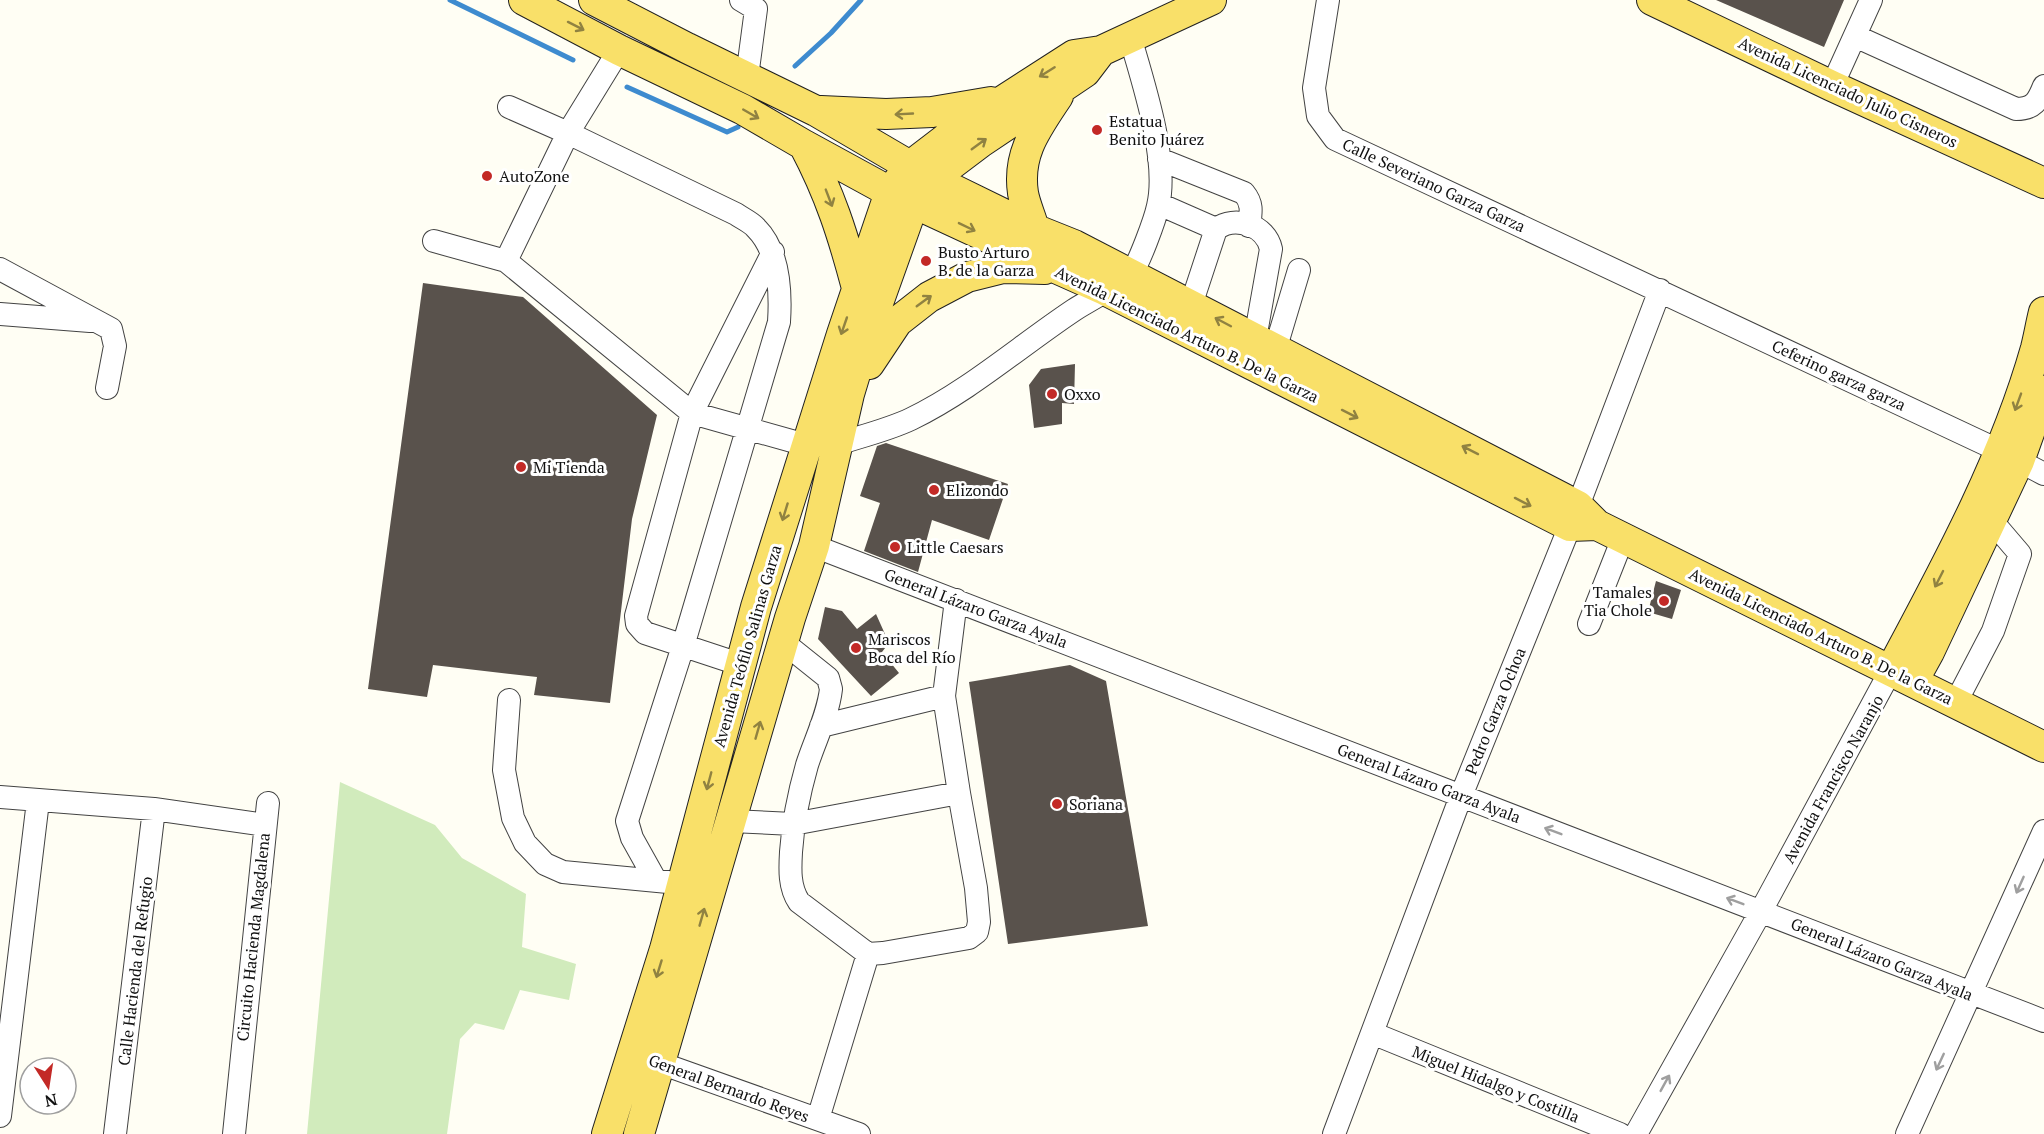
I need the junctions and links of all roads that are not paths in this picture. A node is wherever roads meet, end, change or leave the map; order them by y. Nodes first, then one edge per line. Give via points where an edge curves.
1 (524, 0) edge
2 (595, 0) edge
3 (741, 0) edge
4 (1211, 0) edge
5 (1328, 0) edge
6 (1653, 0) edge
7 (1871, 0) edge
8 (629, 8) edge
9 (1855, 36) junction
10 (1130, 37) junction
11 (687, 48) junction
12 (619, 50) junction
13 (1101, 51) junction
14 (747, 77) junction
15 (1832, 86) junction
16 (2044, 86) edge
17 (1064, 87) junction
18 (1003, 100) junction
19 (509, 107) dead end
20 (816, 111) junction
21 (568, 132) junction
22 (804, 145) junction
23 (1159, 159) junction
24 (2044, 165) edge
25 (2010, 168) junction
26 (2044, 183) edge
27 (911, 185) junction
28 (1159, 204) junction
29 (1249, 226) junction
30 (1034, 229) junction
31 (1216, 229) junction
32 (434, 241) dead end
33 (773, 252) junction
34 (506, 261) junction
35 (0, 269) edge
36 (1058, 269) junction
37 (1299, 270) dead end
38 (1131, 275) junction
39 (1632, 278) joint
40 (857, 288) junction
41 (1105, 290) junction
42 (1660, 290) junction
43 (1191, 305) junction
44 (2044, 312) edge
45 (0, 314) edge
46 (100, 321) junction
47 (1265, 344) junction
48 (107, 388) dead end
49 (2044, 392) edge
50 (849, 394) junction
51 (692, 413) junction
52 (748, 429) junction
53 (837, 444) junction
54 (806, 445) junction
55 (2021, 462) edge
56 (1991, 520) junction
57 (1592, 524) junction
58 (814, 546) junction
59 (956, 600) junction
60 (756, 607) junction
61 (1589, 624) dead end
62 (787, 630) junction
63 (683, 646) junction
64 (739, 664) junction
65 (1902, 676) junction
66 (944, 696) junction
67 (509, 700) dead end
68 (1956, 702) junction
69 (821, 726) junction
70 (2044, 747) edge
71 (959, 793) junction
72 (1461, 796) junction
73 (0, 797) edge
74 (38, 801) junction
75 (268, 803) dead end
76 (154, 809) junction
77 (731, 821) junction
78 (793, 824) junction
79 (265, 825) junction
80 (2044, 831) edge
81 (669, 882) junction
82 (1761, 911) junction
83 (868, 954) junction
84 (1971, 994) junction
85 (2044, 1021) edge
86 (1372, 1033) junction
87 (646, 1058) junction
88 (0, 1116) edge
89 (818, 1119) junction
90 (116, 1134) edge
91 (234, 1134) edge
92 (607, 1134) edge
93 (639, 1134) edge
94 (859, 1134) edge
95 (1334, 1134) edge
96 (1620, 1134) edge
97 (1636, 1134) edge
98 (1907, 1134) edge

1 -> 12 main road, Avenida Licenciado Arturo B. De la Garza
2 - 8 main road, Avenida Licenciado Arturo B. De la Garza
2 - 12 main road
3 - 14 street via 756,9
4 - 10 main road
5 - 39 street, Calle Severiano Garza Garza via 1314,88 1318,116 1335,139
6 - 15 main road, Avenida Licenciado Julio Cisneros
7 - 9 street
8 - 11 main road, Avenida Licenciado Arturo B. De la Garza
9 - 15 street
9 - 16 street via 2016,109 2034,105
10 - 13 main road
10 - 23 street
11 - 12 main road
11 - 14 main road, Avenida Licenciado Arturo B. De la Garza
12 - 21 street
12 -> 22 main road, Avenida Licenciado Arturo B. De la Garza via 742,109
13 - 17 main road via 1085,72
13 -> 18 main road via 1074,55
14 - 20 main road, Avenida Licenciado Arturo B. De la Garza
15 - 25 main road, Avenida Licenciado Julio Cisneros
27 -> 17 main road
17 - 30 main road via 1035,131 1021,171 1023,195
18 -> 20 main road via 932,112
18 - 27 main road via 956,131
19 - 21 street
20 - 27 main road, Avenida Licenciado Arturo B. De la Garza
21 - 33 street via 736,214 762,234
21 - 34 street
22 - 27 main road, Avenida Licenciado Arturo B. De la Garza
22 -> 40 main road via 828,193
23 - 28 street
23 - 29 street via 1244,193 1250,200
24 - 25 main road
25 - 26 main road, Avenida Licenciado Julio Cisneros
27 - 30 main road, Avenida Licenciado Arturo B. De la Garza
27 -> 36 main road, Avenida Licenciado Arturo B. De la Garza
27 - 40 main road, Avenida Teófilo Salinas Garza
27 - 50 main road, Avenida Teófilo Salinas Garza
28 - 31 street
28 - 38 street
29 - 31 street via 1231,222
29 - 47 street via 1264,232 1270,241
30 - 38 main road, Avenida Licenciado Arturo B. De la Garza
31 - 43 street
32 - 34 street
33 - 51 street
33 - 52 street via 779,322
34 - 51 street
35 - 46 street
36 - 41 main road, Avenida Licenciado Arturo B. De la Garza
50 -> 36 main road via 897,322 929,297 967,277 1003,268
37 - 47 street
38 - 41 street
38 - 43 main road, Avenida Licenciado Arturo B. De la Garza
39 - 42 street, Ceferino garza garza
40 -> 54 main road, Avenida Teófilo Salinas Garza
41 - 53 street via 946,399 909,420
41 -> 57 main road, Avenida Licenciado Arturo B. De la Garza
42 - 55 street, Ceferino garza garza
42 - 57 street, Pedro Garza Ochoa
47 -> 43 main road, Avenida Licenciado Arturo B. De la Garza
44 -> 55 main road, Avenida Francisco Naranjo via 2027,376
45 - 46 street
46 - 48 street via 111,329 115,346
57 -> 47 main road, Avenida Licenciado Arturo B. De la Garza
49 - 55 main road, Avenida Francisco Naranjo
50 - 53 main road, Avenida Teófilo Salinas Garza
51 - 52 street
51 - 63 street via 636,616 645,633
52 - 54 street
52 - 63 street
53 - 58 main road, Avenida Teófilo Salinas Garza
54 -> 60 main road, Avenida Teófilo Salinas Garza
55 - 56 main road, Avenida Francisco Naranjo
55 -> 65 main road, Avenida Francisco Naranjo via 1954,548
56 - 65 main road, Avenida Francisco Naranjo via 1929,652
56 - 68 street via 2020,554 1993,632
57 - 61 street
57 - 65 main road, Avenida Licenciado Arturo B. De la Garza
57 - 72 street, Pedro Garza Ochoa
58 - 59 street, General Lázaro Garza Ayala
58 - 62 main road, Avenida Teófilo Salinas Garza
59 - 66 street
59 - 72 street, General Lázaro Garza Ayala
60 - 62 main road
60 - 64 main road, Avenida Teófilo Salinas Garza
62 - 69 street via 828,678 830,696
77 -> 62 main road, Avenida Teófilo Salinas Garza
63 - 64 street
63 - 81 street via 627,821 632,838
64 -> 81 main road, Avenida Teófilo Salinas Garza
65 - 68 main road, Avenida Licenciado Arturo B. De la Garza
65 - 82 street, Avenida Francisco Naranjo
66 - 69 street
66 - 71 street
67 - 81 street via 504,770 513,818 525,843 544,864 563,872
68 - 70 main road, Avenida Licenciado Arturo B. De la Garza
69 - 78 street
71 - 78 street
71 - 83 street via 976,888 977,932 969,938
82 -> 72 street, General Lázaro Garza Ayala
72 - 86 street, Pedro Garza Ochoa
73 - 74 street, Circuito Hacienda Magdalena
74 - 76 street, Circuito Hacienda Magdalena
74 - 88 street
75 - 79 street
76 - 79 street, Circuito Hacienda Magdalena
76 - 90 street, Calle Hacienda del Refugio
77 - 78 street
87 -> 77 main road, Avenida Teófilo Salinas Garza
78 - 83 street via 790,871 796,897
79 - 91 street, Circuito Hacienda Magdalena
80 -> 84 street
81 -> 87 main road, Avenida Teófilo Salinas Garza via 665,950
82 - 84 street, General Lázaro Garza Ayala
97 -> 82 street, Avenida Francisco Naranjo
83 - 89 street
84 - 85 street, General Lázaro Garza Ayala
84 -> 98 street
86 - 95 street, Pedro Garza Ochoa
86 - 96 street, Miguel Hidalgo y Costilla
87 - 89 street, General Bernardo Reyes
87 - 92 main road, Avenida Teófilo Salinas Garza
87 - 93 main road, Avenida Teófilo Salinas Garza
89 - 94 street, General Bernardo Reyes

